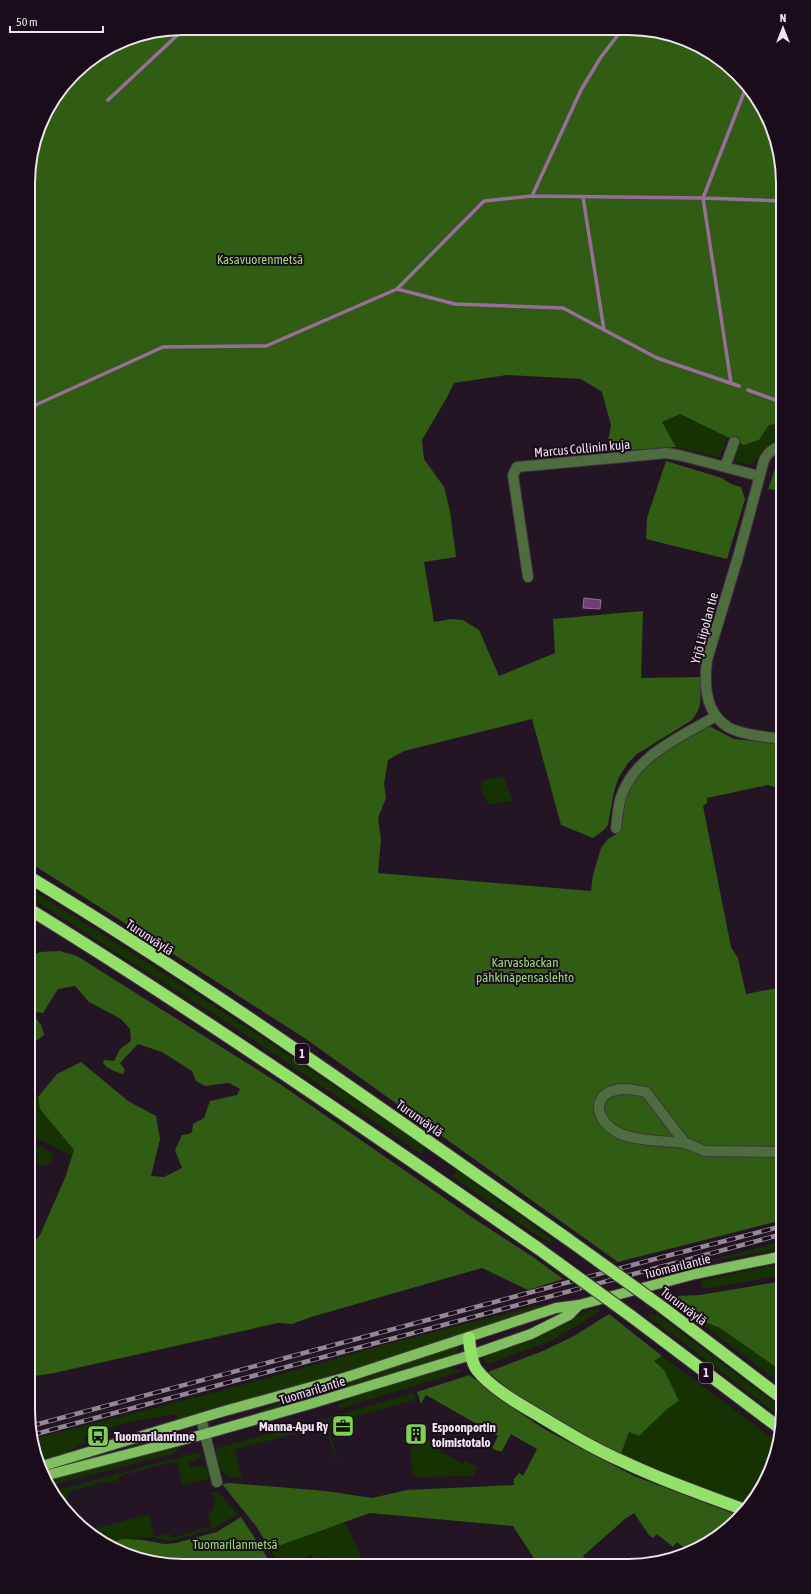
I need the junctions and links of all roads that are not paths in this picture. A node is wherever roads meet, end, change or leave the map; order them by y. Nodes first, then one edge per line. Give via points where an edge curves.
1 (734, 442) dead end
2 (776, 447) edge
3 (726, 467) junction
4 (759, 476) junction
5 (528, 577) dead end
6 (716, 716) junction
7 (776, 738) edge
8 (616, 828) dead end
9 (35, 881) edge
10 (35, 913) edge
11 (685, 1143) junction
12 (776, 1152) edge
13 (776, 1257) edge
14 (579, 1305) junction
15 (469, 1338) junction
16 (471, 1355) junction
17 (776, 1394) edge
18 (201, 1418) junction
19 (776, 1425) edge
20 (205, 1434) junction
21 (45, 1465) edge
22 (49, 1475) edge
23 (217, 1482) dead end
24 (740, 1508) edge

1 - 3 street
2 - 4 street, Yrjö Liipolan tie via 768,453
3 - 4 street, Marcus Collinin kuja
3 - 5 street, Marcus Collinin kuja via 667,453 517,467 513,475
4 - 6 street, Yrjö Liipolan tie via 707,660 705,687
6 - 7 street, Yrjö Liipolan tie via 728,727
6 - 8 street via 641,764 626,784 620,799
9 - 17 highway, Turunväylä / 1, bridge via 327,1070 662,1307
10 - 19 highway, 1, bridge via 312,1092 539,1249
11 - 11 street via 646,1092 631,1089 613,1091 602,1097 599,1102 603,1120 615,1132 634,1138
11 - 12 street via 705,1151
13 - 14 main road, Tuomarilantie via 695,1274
14 - 15 main road, Tuomarilantie via 556,1308
14 - 16 main road, Tuomarilantie via 569,1314 531,1334
15 - 16 highway
15 - 18 main road, Tuomarilantie via 347,1377
16 - 20 main road, Tuomarilantie
16 - 24 highway via 477,1370 495,1387 515,1402 578,1439 672,1483
18 - 20 street
18 - 21 main road, Tuomarilantie
20 - 22 main road, Tuomarilantie
20 - 23 street

